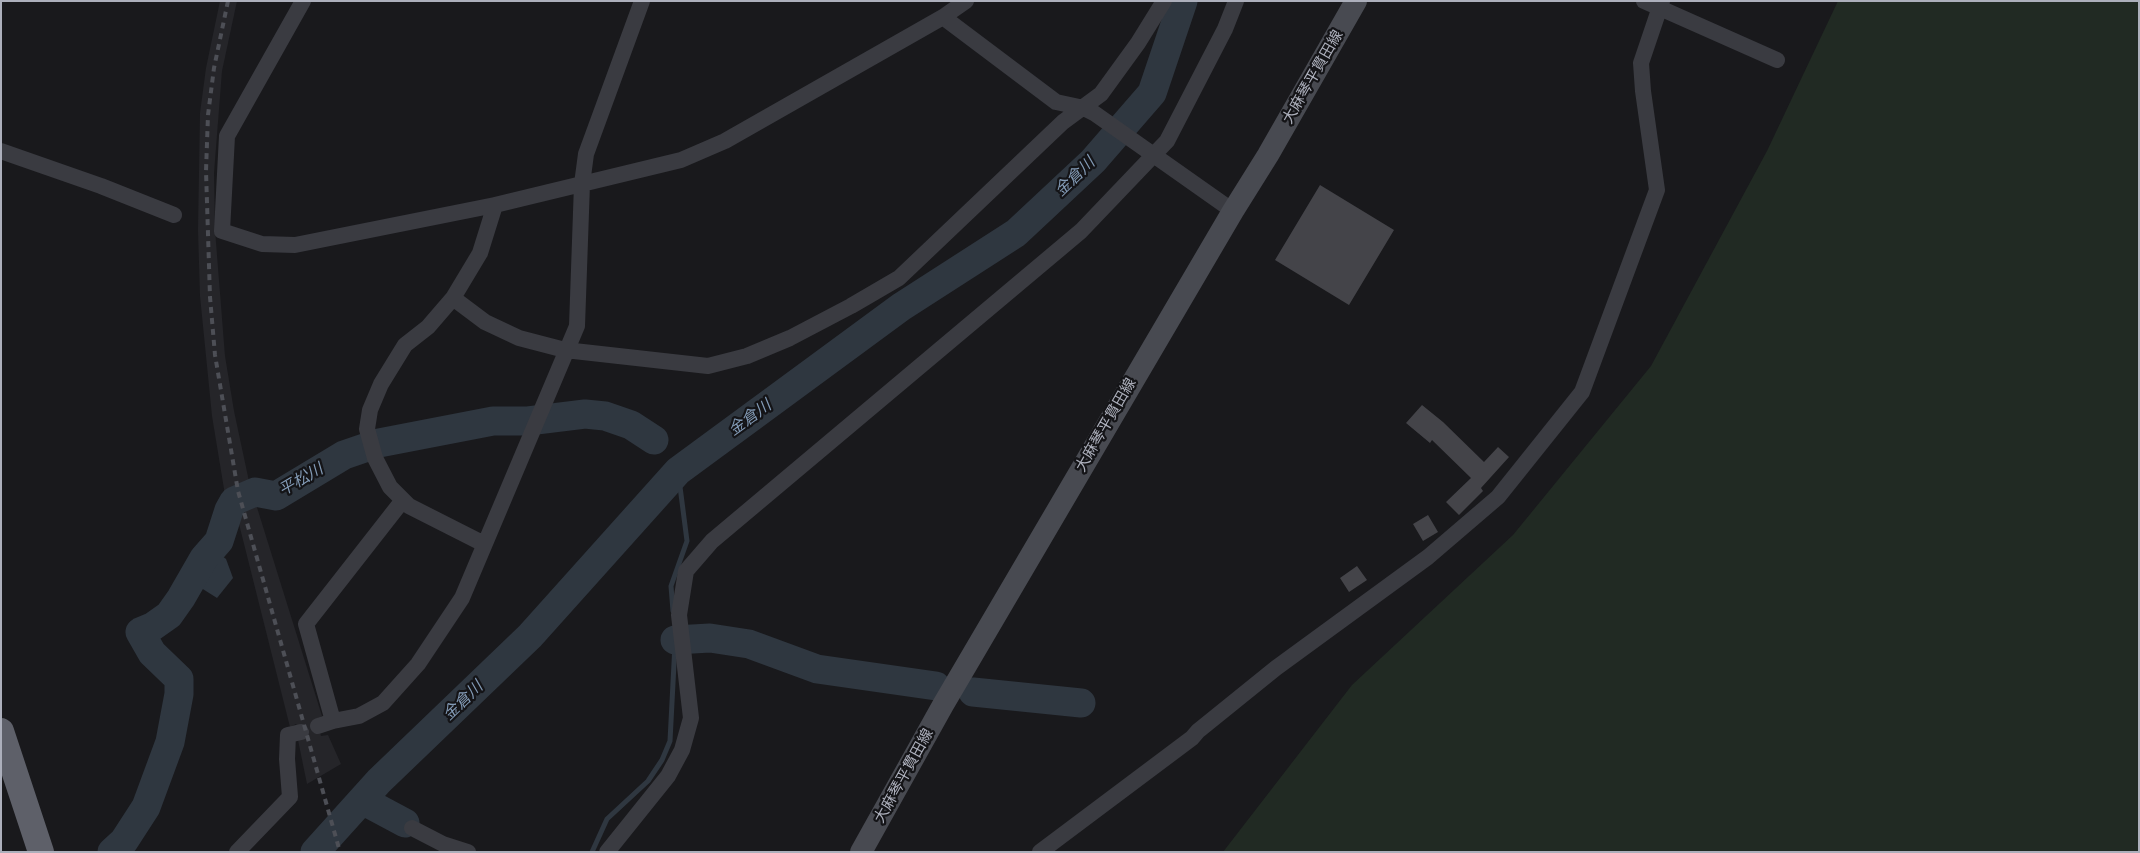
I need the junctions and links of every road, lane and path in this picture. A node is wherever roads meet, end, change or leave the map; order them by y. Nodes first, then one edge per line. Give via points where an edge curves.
1 (303, 1) edge
2 (642, 1) edge
3 (966, 1) edge
4 (1164, 1) edge
5 (1236, 1) edge
6 (1356, 1) edge
7 (1644, 1) edge
8 (1661, 5) edge
9 (943, 17) junction
10 (1776, 60) dead end
11 (1089, 111) junction
12 (1, 151) edge
13 (1150, 153) junction
14 (582, 184) junction
15 (496, 205) junction
16 (1233, 210) junction
17 (174, 215) dead end
18 (452, 298) junction
19 (565, 350) junction
20 (403, 500) junction
21 (484, 544) junction
22 (1, 731) edge
23 (301, 732) dead end
24 (412, 828) dead end
25 (41, 852) edge
26 (237, 852) edge
27 (468, 852) edge
28 (607, 852) edge
29 (861, 852) edge
30 (1040, 852) edge

1 - 15 street via 227,136 222,231 262,244 295,245
2 - 14 street via 586,154
3 - 9 street
4 - 11 street
5 - 13 street via 1225,29 1167,141
6 - 16 main road, 大麻琴平貫田線
7 - 8 street
8 - 10 street
8 - 30 street via 1641,62 1657,190 1582,392 1498,496 1428,557 1276,668 1192,738
9 - 11 street via 1056,102
9 - 14 street via 725,142 681,160
11 - 13 street
11 - 19 street via 1062,122 899,278 790,338 747,356 708,366
12 - 17 street
13 - 16 street
13 - 28 street via 1081,231 720,535 686,571 679,615 691,718 685,742 668,776
14 - 15 street
14 - 19 street via 577,326
15 - 18 street via 480,253
16 - 29 main road, 大麻琴平貫田線 via 943,704
18 - 19 street via 486,322 519,338
18 - 20 street via 428,327 405,345 381,384 370,410 367,428 375,458 390,487
19 - 21 street
20 - 21 street
20 - 21 street via 306,624 325,724 359,716 383,702 418,664 462,598
22 - 25 highway
23 - 26 street via 288,736 290,797
24 - 27 street

